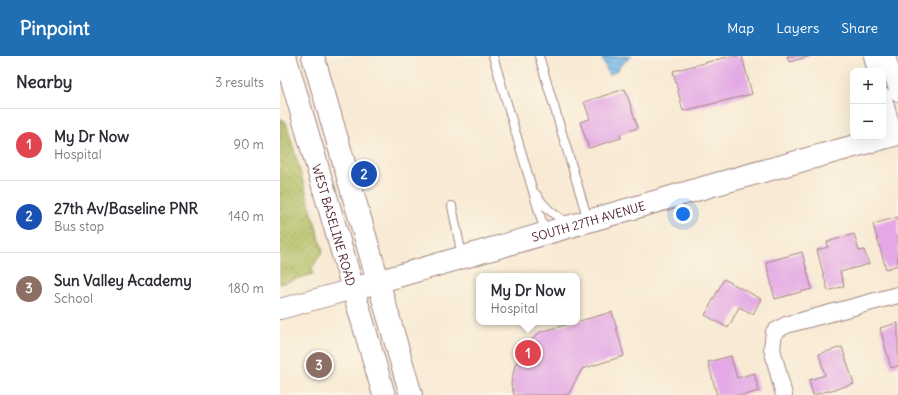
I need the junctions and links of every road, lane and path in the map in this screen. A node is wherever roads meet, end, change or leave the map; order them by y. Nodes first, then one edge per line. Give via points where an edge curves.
1 (285, 56) edge
2 (313, 56) edge
3 (493, 56) edge
4 (539, 56) edge
5 (879, 61) edge
6 (286, 82) edge
7 (898, 93) edge
8 (886, 104) edge
9 (896, 134) edge
10 (532, 187) junction
11 (452, 206) dead end
12 (581, 222) junction
13 (545, 233) junction
14 (462, 257) junction
15 (378, 282) junction
16 (353, 289) junction
17 (898, 295) edge
18 (280, 309) edge
19 (384, 395) edge
20 (411, 395) edge
21 (784, 395) edge

1 - 6 main road, WEST BASELINE ROAD
2 - 15 main road
3 - 10 lane
4 - 12 lane
5 - 7 street
6 - 16 main road, WEST BASELINE ROAD
8 - 9 street
9 - 12 main road, SOUTH 27TH AVENUE
10 - 12 lane via 541,201 562,220
10 - 13 lane
11 - 14 lane
12 - 13 main road, SOUTH 27TH AVENUE
13 - 14 main road, SOUTH 27TH AVENUE
14 - 15 main road, SOUTH 27TH AVENUE
15 - 16 main road, SOUTH 27TH AVENUE
15 - 20 main road
16 - 18 street, SOUTH 27TH AVENUE
16 - 19 main road, WEST BASELINE ROAD
17 - 21 street via 786,325 774,332 772,349

